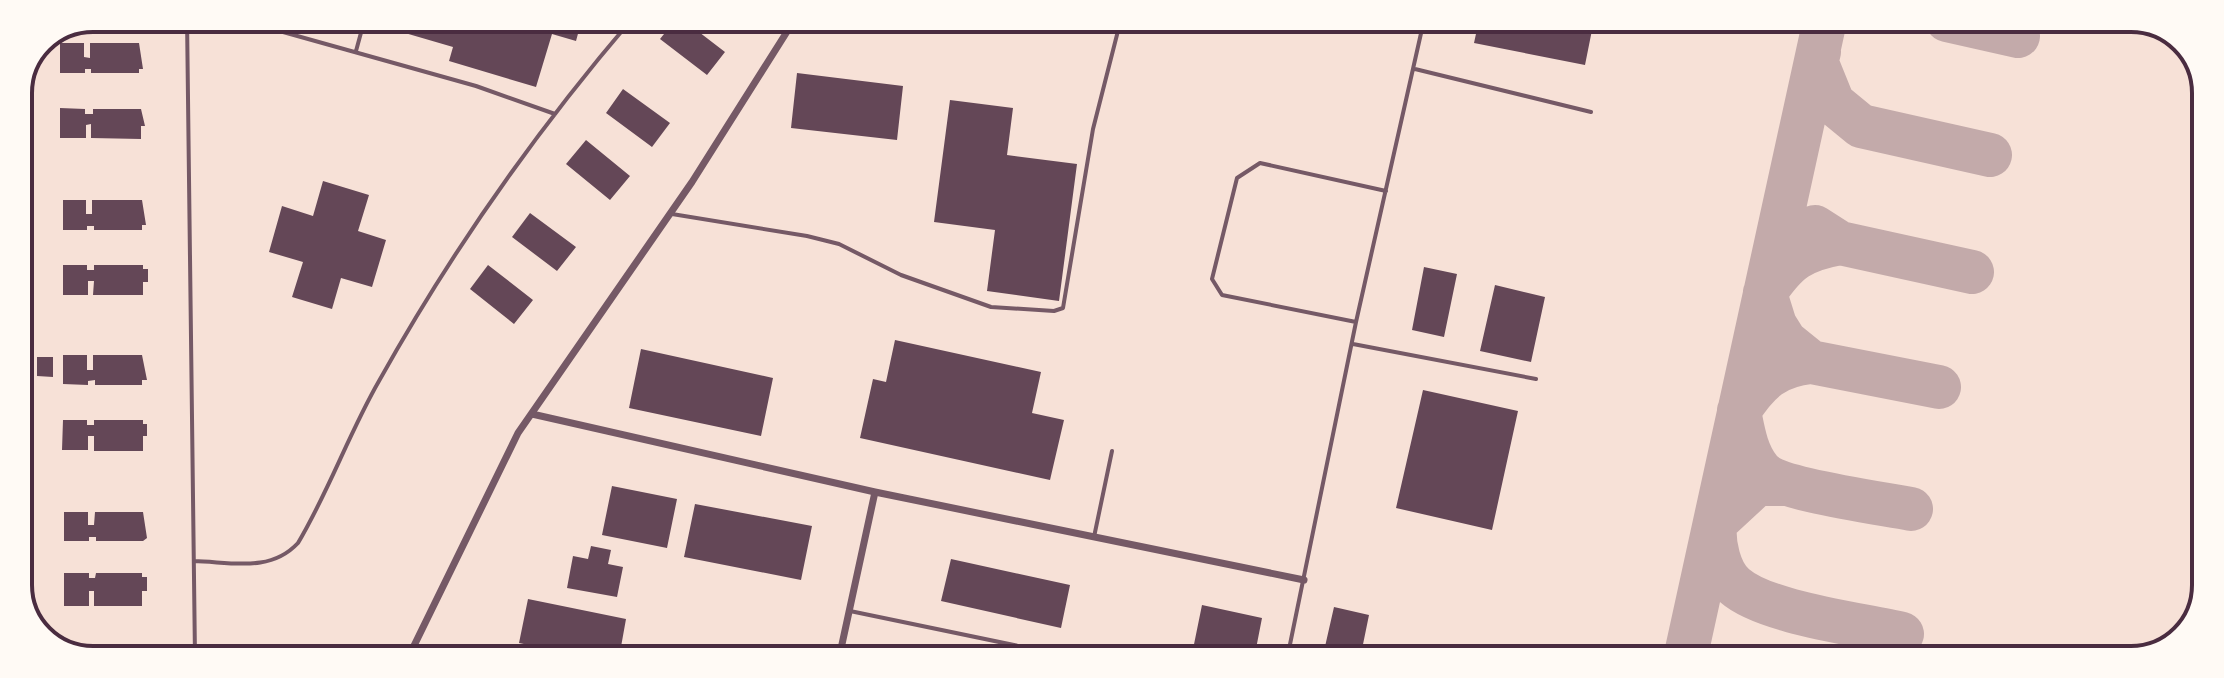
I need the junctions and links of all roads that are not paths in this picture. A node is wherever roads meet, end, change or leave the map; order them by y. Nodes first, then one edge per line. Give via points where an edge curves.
1 (187, 32) edge
2 (284, 32) edge
3 (362, 32) edge
4 (621, 32) edge
5 (787, 32) edge
6 (1118, 32) edge
7 (1422, 32) edge
8 (356, 52) junction
9 (1415, 69) junction
10 (1591, 112) dead end
11 (555, 114) junction
12 (1386, 191) junction
13 (670, 213) junction
14 (1356, 322) junction
15 (1353, 344) junction
16 (1536, 379) dead end
17 (532, 414) junction
18 (1112, 451) dead end
19 (875, 492) junction
20 (1094, 537) junction
21 (194, 561) junction
22 (1304, 580) junction
23 (850, 611) junction
24 (195, 646) edge
25 (414, 646) edge
26 (842, 646) edge
27 (1019, 646) edge
28 (1290, 646) edge

1 - 21 lane
2 - 8 lane
3 - 8 lane
4 - 11 lane
5 - 13 street
6 - 13 lane via 1093,129 1063,308 991,307 901,275 839,244
7 - 9 lane
8 - 11 lane
9 - 10 lane
9 - 12 lane
11 - 21 lane via 450,257 377,382 298,543 285,557 269,563
12 - 14 lane
12 - 14 lane via 1260,163 1237,178 1212,279 1222,295
13 - 17 street
14 - 15 lane
15 - 16 lane
15 - 22 lane
17 - 19 street
17 - 25 street
18 - 20 lane
19 - 20 street
19 - 23 street
20 - 22 street
21 - 24 lane
22 - 28 lane
23 - 26 street
23 - 27 lane

